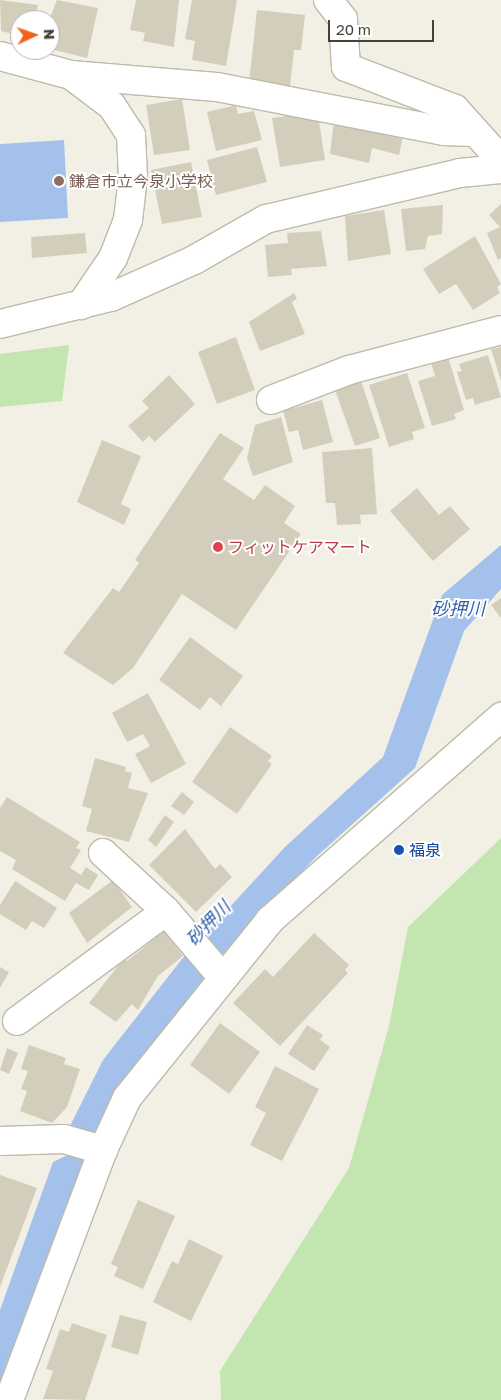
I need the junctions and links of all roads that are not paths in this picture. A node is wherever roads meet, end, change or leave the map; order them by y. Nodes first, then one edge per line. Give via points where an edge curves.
1 (328, 0) edge
2 (0, 56) edge
3 (71, 75) junction
4 (472, 132) junction
5 (501, 160) edge
6 (501, 169) edge
7 (81, 305) junction
8 (0, 324) edge
9 (501, 330) edge
10 (271, 400) dead end
11 (501, 717) edge
12 (102, 852) dead end
13 (166, 911) junction
14 (223, 978) junction
15 (17, 1021) dead end
16 (0, 1140) edge
17 (103, 1150) junction
18 (9, 1400) edge

1 - 4 street via 343,19 346,67 455,109
2 - 3 street
3 - 4 street via 217,86 444,131
3 - 7 street via 112,106 131,135 133,169 128,220 112,258
4 - 5 street
6 - 7 street via 460,173 266,220 194,260
7 - 8 street
9 - 10 street via 348,370
11 - 14 street via 270,920
12 - 13 street
13 - 14 street
13 - 15 street
14 - 17 street via 127,1098
16 - 17 street via 64,1139
17 - 18 street

